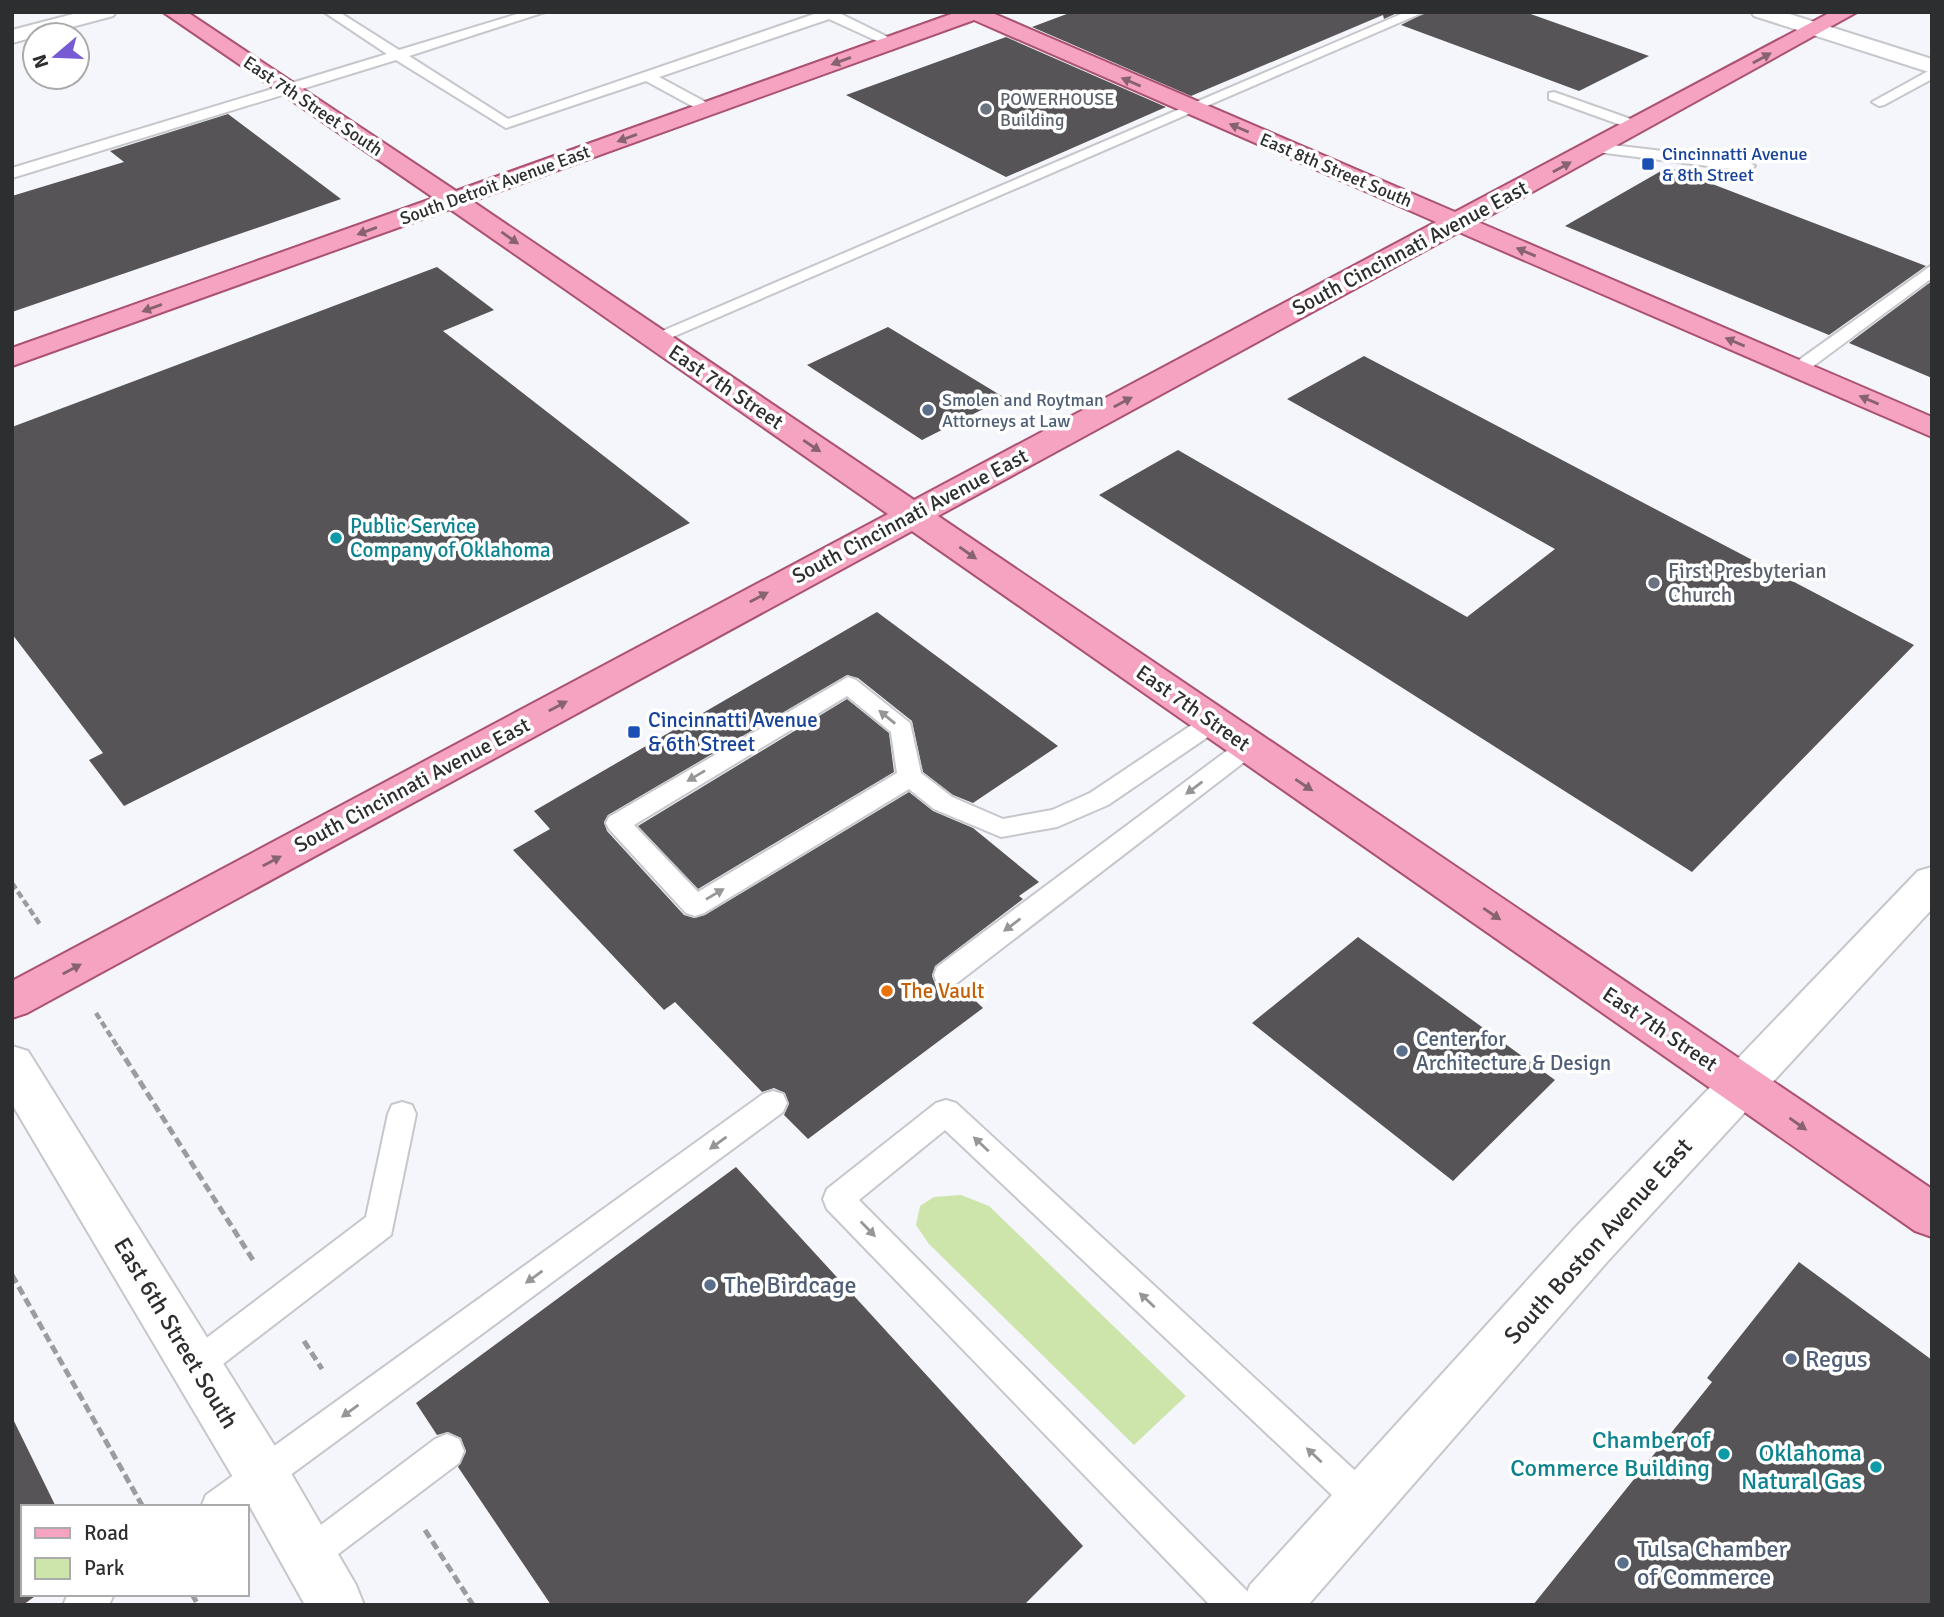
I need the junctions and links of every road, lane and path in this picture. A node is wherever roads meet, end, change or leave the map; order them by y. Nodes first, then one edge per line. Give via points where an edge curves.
1 (106, 12) edge
2 (173, 12) edge
3 (330, 12) edge
4 (539, 12) edge
5 (1418, 12) edge
6 (1761, 12) edge
7 (1847, 12) edge
8 (828, 13) edge
9 (974, 13) edge
10 (1814, 29) junction
11 (12, 37) edge
12 (892, 43) junction
13 (398, 55) junction
14 (1932, 66) edge
15 (1932, 73) edge
16 (645, 75) junction
17 (286, 89) junction
18 (1554, 96) dead end
19 (1879, 102) dead end
20 (708, 109) junction
21 (1194, 109) junction
22 (1637, 126) junction
23 (1595, 148) junction
24 (1747, 166) dead end
25 (12, 173) edge
26 (454, 200) junction
27 (1459, 222) junction
28 (1932, 270) edge
29 (655, 338) junction
30 (12, 358) edge
31 (1798, 369) junction
32 (1932, 428) edge
33 (912, 515) junction
34 (1213, 722) junction
35 (1248, 747) junction
36 (910, 777) junction
37 (1932, 883) edge
38 (947, 975) dead end
39 (12, 1002) edge
40 (12, 1064) edge
41 (1742, 1085) junction
42 (773, 1103) dead end
43 (402, 1114) dead end
44 (1932, 1216) edge
45 (12, 1275) edge
46 (195, 1366) junction
47 (447, 1451) dead end
48 (262, 1475) junction
49 (1363, 1501) junction
50 (142, 1505) edge
51 (221, 1505) edge
52 (309, 1555) junction
53 (337, 1605) edge
54 (1235, 1605) edge
55 (1270, 1605) edge

1 - 11 street
2 - 17 main road, East 7th Street South
3 - 13 lane
4 - 13 lane
5 - 21 lane
6 - 10 street
7 - 10 main road, South Cincinnati Avenue East
8 - 12 lane
8 - 16 lane
9 - 12 main road, South Detroit Avenue East
21 -> 9 main road, East 8th Street South
10 - 14 street
22 -> 10 main road, South Cincinnati Avenue East
12 -> 20 main road, South Detroit Avenue East
13 - 16 lane via 506,124
13 - 17 lane
15 - 19 lane
16 - 20 lane
17 - 25 lane
17 - 26 main road, East 7th Street South
18 - 22 lane
20 -> 26 main road, South Detroit Avenue East
27 -> 21 main road, East 8th Street South
21 - 29 lane
22 - 23 main road, South Cincinnati Avenue East
23 - 24 lane
27 -> 23 main road, South Cincinnati Avenue East
26 -> 29 main road, East 7th Street
26 -> 30 main road, South Detroit Avenue East
31 -> 27 main road, East 8th Street South
33 -> 27 main road, South Cincinnati Avenue East
28 - 31 lane
29 -> 33 main road, East 7th Street
32 -> 31 main road, East 8th Street South
33 -> 34 main road, East 7th Street
39 -> 33 main road, South Cincinnati Avenue East
34 - 35 main road, East 7th Street
34 - 36 lane via 1099,799 1057,818 1001,828 943,803
35 -> 38 lane
35 -> 41 main road, East 7th Street
36 -> 36 lane via 902,729 848,685 618,823 695,906
37 - 41 street, South Boston Avenue East
40 - 46 street, East 6th Street South
41 -> 44 main road, East 7th Street
41 - 49 street, South Boston Avenue East via 1590,1246
42 -> 48 lane
43 - 46 lane via 380,1225
45 - 50 path
46 - 48 street, East 6th Street South
47 - 52 lane
48 - 51 lane
48 - 52 street, East 6th Street South
49 -> 54 lane via 946,1112 838,1199
49 - 55 street, South Boston Avenue East
52 - 53 street, East 6th Street South

